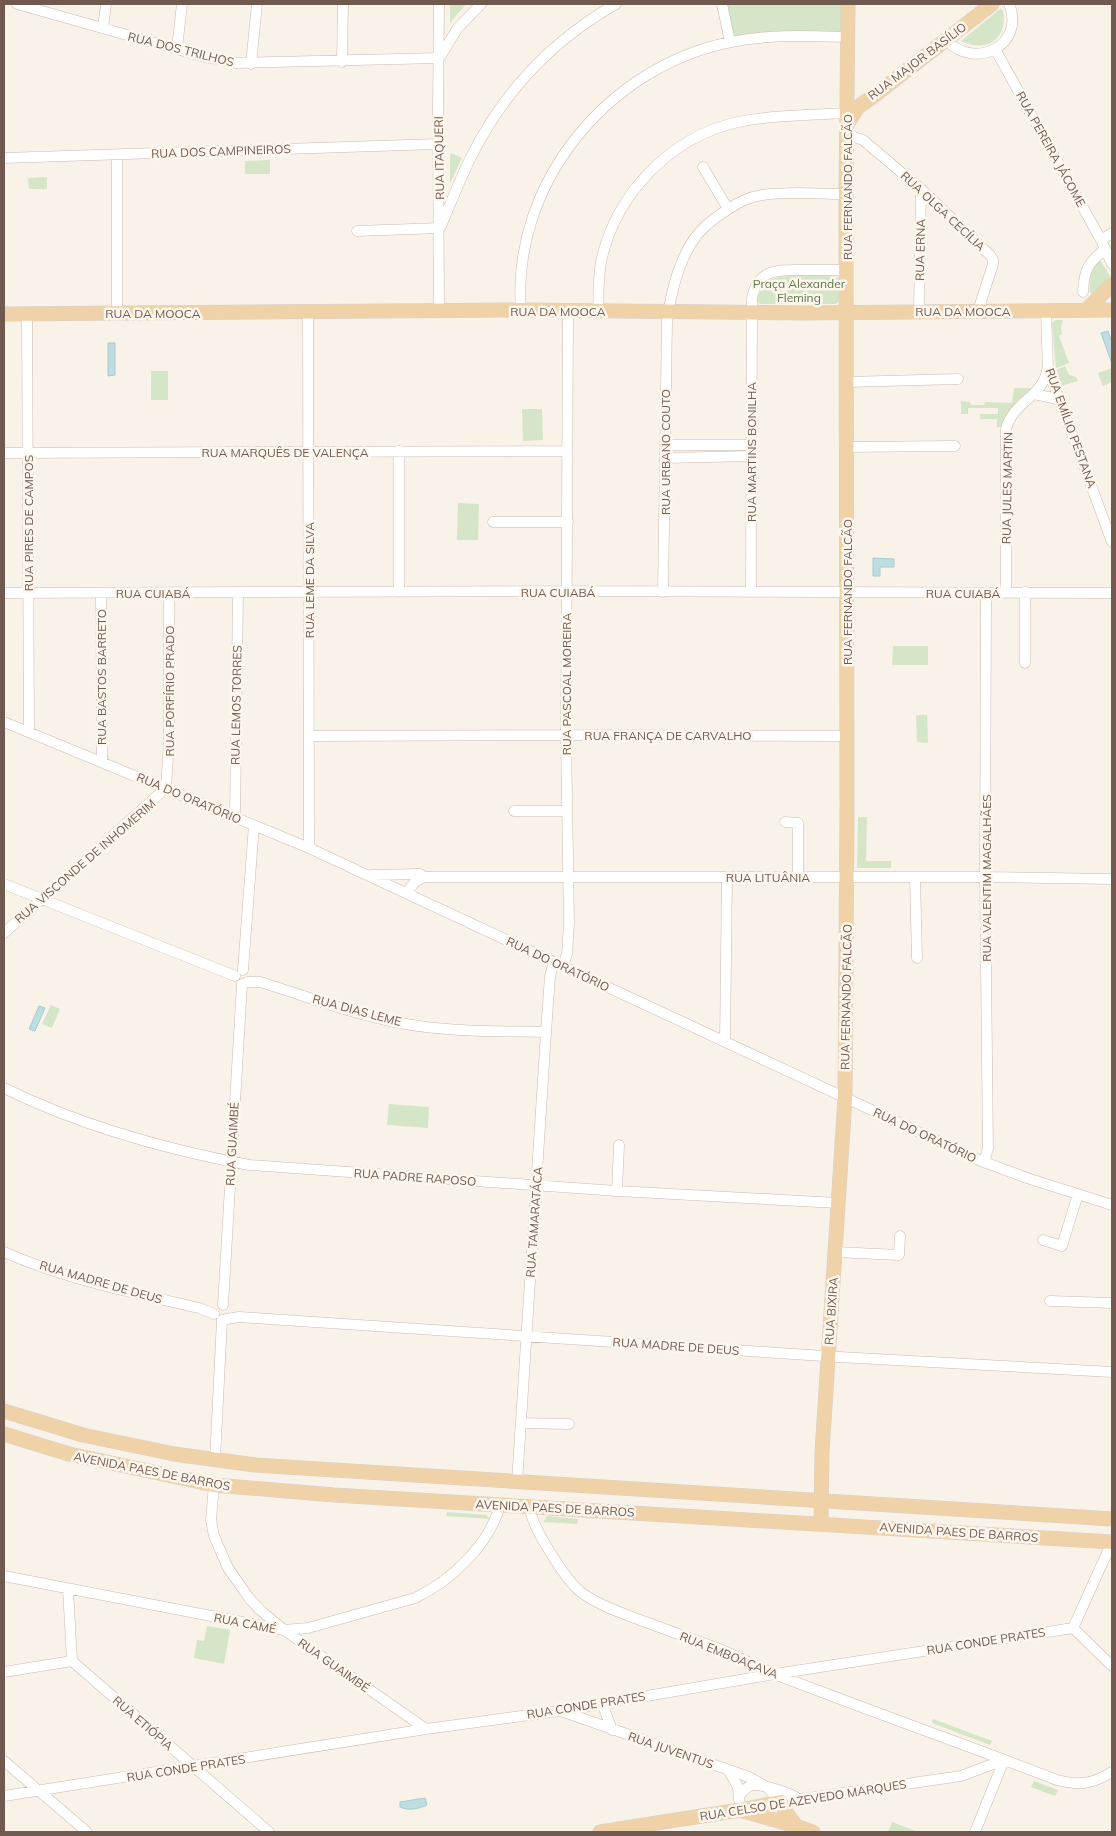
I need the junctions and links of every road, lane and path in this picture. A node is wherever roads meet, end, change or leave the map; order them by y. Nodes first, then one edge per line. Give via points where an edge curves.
1 (17, 4) edge
2 (106, 4) edge
3 (182, 4) edge
4 (257, 4) edge
5 (343, 4) edge
6 (439, 4) edge
7 (482, 4) edge
8 (616, 4) edge
9 (722, 4) edge
10 (848, 4) edge
11 (992, 4) edge
12 (1009, 4) edge
13 (30, 6) edge
14 (103, 28) junction
15 (848, 37) junction
16 (946, 40) junction
17 (730, 42) junction
18 (177, 48) junction
19 (995, 49) junction
20 (439, 58) junction
21 (342, 62) junction
22 (251, 64) junction
23 (848, 87) junction
24 (875, 95) junction
25 (847, 124) junction
26 (438, 144) junction
27 (117, 155) junction
28 (4, 158) edge
29 (702, 167) dead end
30 (921, 189) junction
31 (846, 194) junction
32 (728, 209) junction
33 (440, 228) junction
34 (357, 231) dead end
35 (1112, 233) edge
36 (1101, 240) junction
37 (1105, 250) junction
38 (1112, 264) edge
39 (847, 270) junction
40 (1112, 285) edge
41 (1084, 292) dead end
42 (521, 310) junction
43 (1086, 310) junction
44 (1112, 310) edge
45 (568, 311) junction
46 (598, 311) junction
47 (978, 311) junction
48 (1046, 311) junction
49 (308, 312) junction
50 (439, 312) junction
51 (668, 312) junction
52 (847, 312) junction
53 (919, 312) junction
54 (117, 313) junction
55 (752, 313) junction
56 (4, 314) edge
57 (27, 314) junction
58 (1048, 369) junction
59 (958, 379) dead end
60 (848, 382) junction
61 (1034, 394) junction
62 (1060, 401) junction
63 (665, 445) junction
64 (706, 445) junction
65 (752, 445) junction
66 (848, 446) junction
67 (955, 446) dead end
68 (309, 451) junction
69 (399, 451) junction
70 (567, 451) junction
71 (4, 453) edge
72 (28, 453) junction
73 (752, 456) junction
74 (707, 457) junction
75 (665, 458) junction
76 (493, 522) dead end
77 (568, 522) junction
78 (1112, 542) edge
79 (399, 592) junction
80 (566, 592) junction
81 (663, 592) junction
82 (751, 592) junction
83 (847, 592) junction
84 (1006, 592) junction
85 (1025, 592) junction
86 (1112, 592) edge
87 (4, 593) edge
88 (28, 593) junction
89 (101, 593) junction
90 (169, 593) junction
91 (238, 593) junction
92 (309, 593) junction
93 (986, 593) junction
94 (1025, 663) dead end
95 (4, 722) edge
96 (29, 732) junction
97 (566, 735) junction
98 (310, 736) junction
99 (847, 736) junction
100 (102, 762) junction
101 (166, 788) junction
102 (514, 811) dead end
103 (567, 811) junction
104 (235, 817) junction
105 (785, 822) dead end
106 (254, 825) junction
107 (309, 848) junction
108 (410, 875) junction
109 (369, 876) junction
110 (424, 877) junction
111 (847, 877) junction
112 (915, 877) junction
113 (985, 877) junction
114 (568, 878) junction
115 (726, 878) junction
116 (798, 878) junction
117 (1112, 879) edge
118 (4, 884) edge
119 (395, 888) junction
120 (406, 893) junction
121 (43, 899) junction
122 (4, 933) edge
123 (917, 958) dead end
124 (558, 964) junction
125 (243, 977) junction
126 (546, 1032) junction
127 (725, 1042) junction
128 (4, 1088) edge
129 (845, 1098) junction
130 (619, 1145) dead end
131 (231, 1162) junction
132 (984, 1162) junction
133 (537, 1186) junction
134 (617, 1191) junction
135 (1078, 1194) junction
136 (838, 1203) junction
137 (1112, 1204) edge
138 (900, 1236) dead end
139 (1043, 1240) dead end
140 (4, 1252) edge
141 (835, 1252) junction
142 (1050, 1301) dead end
143 (1112, 1303) edge
144 (221, 1312) junction
145 (526, 1336) junction
146 (828, 1356) junction
147 (1112, 1372) edge
148 (6, 1414) edge
149 (522, 1423) junction
150 (569, 1424) dead end
151 (4, 1434) edge
152 (214, 1460) junction
153 (517, 1482) junction
154 (214, 1485) junction
155 (436, 1500) junction
156 (820, 1501) junction
157 (500, 1505) junction
158 (530, 1507) junction
159 (1112, 1519) edge
160 (820, 1524) junction
161 (1112, 1541) edge
162 (4, 1576) edge
163 (68, 1589) junction
164 (1073, 1628) junction
165 (284, 1630) junction
166 (72, 1660) junction
167 (1112, 1666) edge
168 (4, 1672) edge
169 (774, 1674) junction
170 (602, 1703) junction
171 (560, 1711) junction
172 (426, 1729) junction
173 (612, 1730) junction
174 (974, 1748) junction
175 (1004, 1760) junction
176 (4, 1761) edge
177 (192, 1767) junction
178 (729, 1771) junction
179 (974, 1771) junction
180 (1112, 1772) edge
181 (767, 1787) junction
182 (37, 1791) junction
183 (4, 1796) edge
184 (739, 1796) junction
185 (798, 1799) junction
186 (781, 1802) junction
187 (740, 1810) junction
188 (807, 1830) edge
189 (87, 1832) edge
190 (269, 1832) edge
191 (600, 1832) edge
192 (975, 1832) edge

1 - 13 street, RUA DOS TRILHOS
2 - 14 street
3 - 18 street
4 - 22 street
5 - 21 street
6 - 20 street, RUA ITAQUERI
7 - 20 street via 457,29
8 - 33 street via 567,36 526,75 507,99 470,159
9 - 17 street
10 - 15 main road, RUA FERNANDO FALCÃO
11 - 16 main road, RUA MAJOR BASÍLIO
12 - 19 street via 1012,28
13 - 14 street, RUA DOS TRILHOS
14 - 18 street, RUA DOS TRILHOS
15 - 17 street via 789,36
15 - 23 main road, RUA FERNANDO FALCÃO
16 - 19 street via 957,50 967,53
16 - 24 main road, RUA MAJOR BASÍLIO
17 - 42 street via 682,58 634,83 610,102 568,148 542,192 526,238 520,276
18 - 22 street, RUA DOS TRILHOS via 223,61
19 - 36 street, RUA PEREIRA JÁCOME
20 - 21 street, RUA DOS TRILHOS
20 - 26 street, RUA ITAQUERI
21 - 22 street, RUA DOS TRILHOS
23 - 24 main road, RUA FERNANDO FALCÃO via 855,97
23 - 25 main road, RUA FERNANDO FALCÃO
24 - 25 main road, RUA MAJOR BASÍLIO via 858,107
25 - 30 street, RUA OLGA CECÍLIA
25 - 31 main road, RUA FERNANDO FALCÃO
25 - 46 street via 766,118 737,122 708,132 667,156 629,197 609,238 601,261
26 - 27 street, RUA DOS CAMPINEIROS
26 - 33 street, RUA ITAQUERI
27 - 28 street, RUA DOS CAMPINEIROS
27 - 54 street
29 - 32 street
30 - 47 street, RUA OLGA CECÍLIA via 992,257 993,264
30 - 53 street, RUA ERNA
31 - 32 street, RUA URBANO COUTO via 760,195
31 - 39 main road, RUA FERNANDO FALCÃO
32 - 51 street, RUA URBANO COUTO via 702,229 692,244 679,271
33 - 34 street
33 - 50 street, RUA ITAQUERI
35 - 36 street
36 - 37 street, RUA PEREIRA JÁCOME
37 - 38 street, RUA PEREIRA JÁCOME
37 - 41 street via 1087,267
39 - 52 main road, RUA FERNANDO FALCÃO
39 - 55 street, RUA MARTINS BONILHA via 772,272 759,280 753,289
40 - 43 main road
42 - 45 main road, RUA DA MOOCA
42 - 50 main road, RUA DA MOOCA
43 - 44 main road, RUA DA MOOCA
43 - 48 main road, RUA DA MOOCA
45 - 46 main road, RUA DA MOOCA
45 - 70 street, RUA PASCOAL MOREIRA
46 - 51 main road, RUA DA MOOCA
47 - 48 main road, RUA DA MOOCA
47 - 53 main road, RUA DA MOOCA
48 - 58 street, RUA EMÍLIO PESTANA
49 - 50 main road, RUA DA MOOCA
49 - 54 main road, RUA DA MOOCA
49 - 68 street, RUA LEME DA SILVA
51 - 55 main road, RUA DA MOOCA
51 - 63 street, RUA URBANO COUTO
52 - 53 main road, RUA DA MOOCA
52 - 55 main road, RUA DA MOOCA
52 - 60 main road, RUA FERNANDO FALCÃO
54 - 57 main road, RUA DA MOOCA
55 - 65 street, RUA MARTINS BONILHA
56 - 57 main road, RUA DA MOOCA
57 - 72 street, RUA PIRES DE CAMPOS
58 - 61 street, RUA JULES MARTIN via 1046,380
58 - 62 street, RUA EMÍLIO PESTANA
59 - 60 street
60 - 66 main road, RUA FERNANDO FALCÃO
61 - 62 street
61 - 84 street, RUA JULES MARTIN via 1014,411 1006,429
62 - 78 street, RUA EMÍLIO PESTANA
63 - 64 street
63 - 75 street, RUA URBANO COUTO
64 - 65 street
64 - 74 street
65 - 73 street, RUA MARTINS BONILHA
66 - 67 street
66 - 83 main road, RUA FERNANDO FALCÃO
68 - 69 street, RUA MARQUÊS DE VALENÇA
68 - 72 street, RUA MARQUÊS DE VALENÇA
68 - 92 street, RUA LEME DA SILVA
69 - 70 street, RUA MARQUÊS DE VALENÇA
69 - 79 street
70 - 77 street, RUA PASCOAL MOREIRA
71 - 72 street, RUA MARQUÊS DE VALENÇA
72 - 88 street, RUA PIRES DE CAMPOS
73 - 74 street
73 - 82 street, RUA MARTINS BONILHA
74 - 75 street
75 - 81 street, RUA URBANO COUTO
76 - 77 street
77 - 80 street, RUA PASCOAL MOREIRA
79 - 80 street, RUA CUIABÁ
79 - 92 street, RUA CUIABÁ
80 - 81 street, RUA CUIABÁ
80 - 97 street, RUA PASCOAL MOREIRA
81 - 82 street, RUA CUIABÁ
82 - 83 street, RUA CUIABÁ
83 - 93 street, RUA CUIABÁ
83 - 99 main road, RUA FERNANDO FALCÃO
84 - 85 street, RUA CUIABÁ
84 - 93 street, RUA CUIABÁ
85 - 86 street, RUA CUIABÁ
85 - 94 street
87 - 88 street, RUA CUIABÁ
88 - 89 street, RUA CUIABÁ
88 - 96 street, RUA PIRES DE CAMPOS
89 - 90 street, RUA CUIABÁ
89 - 100 street, RUA BASTOS BARRETO
90 - 91 street, RUA CUIABÁ
90 - 101 street, RUA PORFÍRIO PRADO
91 - 92 street, RUA CUIABÁ
91 - 104 street, RUA LEMOS TORRES
92 - 98 street, RUA LEME DA SILVA
93 - 113 street, RUA VALENTIM MAGALHÃES
95 - 96 street, RUA DO ORATÓRIO
96 - 100 street, RUA DO ORATÓRIO
97 - 98 street, RUA FRANÇA DE CARVALHO
97 - 99 street, RUA FRANÇA DE CARVALHO
97 - 103 street, RUA PASCOAL MOREIRA
98 - 107 street, RUA LEME DA SILVA
99 - 111 main road, RUA FERNANDO FALCÃO
100 - 101 street, RUA DO ORATÓRIO
101 - 104 street, RUA DO ORATÓRIO
101 - 121 street, RUA VISCONDE DE INHOMERIM
102 - 103 street
103 - 114 street, RUA PASCOAL MOREIRA
104 - 106 street, RUA DO ORATÓRIO
105 - 116 street via 798,823
106 - 107 street, RUA DO ORATÓRIO
106 - 125 street, RUA GUAIMBÉ
107 - 109 street, RUA DO ORATÓRIO
108 - 109 street, RUA LITUÂNIA
108 - 110 street, RUA LITUÂNIA
108 - 119 street via 401,878
109 - 119 street, RUA DO ORATÓRIO
110 - 114 street, RUA LITUÂNIA
110 - 120 street
111 - 112 street, RUA LITUÂNIA
111 - 116 street, RUA LITUÂNIA
111 - 129 main road, RUA FERNANDO FALCÃO
112 - 113 street, RUA LITUÂNIA
112 - 123 street
113 - 117 street, RUA LITUÂNIA
113 - 132 street, RUA VALENTIM MAGALHÃES via 988,1149
114 - 115 street, RUA LITUÂNIA
114 - 124 street, RUA PASCOAL MOREIRA via 568,954
115 - 116 street, RUA LITUÂNIA
115 - 127 street
118 - 121 street, RUA DIAS LEME
119 - 120 street, RUA DO ORATÓRIO
120 - 124 street, RUA DO ORATÓRIO
121 - 122 street, RUA VISCONDE DE INHOMERIM
121 - 125 street, RUA DIAS LEME
124 - 126 street, RUA TAMARATÁCA via 550,976
124 - 127 street, RUA DO ORATÓRIO
125 - 126 street, RUA DIAS LEME via 401,1023
125 - 131 street, RUA GUAIMBÉ
126 - 133 street, RUA TAMARATÁCA
127 - 129 street, RUA DO ORATÓRIO
128 - 131 street, RUA PADRE RAPOSO via 73,1118 148,1142
129 - 132 street, RUA DO ORATÓRIO
129 - 136 main road, RUA BIXIRA
130 - 134 street
131 - 133 street, RUA PADRE RAPOSO
131 - 144 street, RUA GUAIMBÉ
132 - 135 street, RUA DO ORATÓRIO
133 - 134 street, RUA PADRE RAPOSO
133 - 145 street, RUA TAMARATÁCA
134 - 136 street, RUA PADRE RAPOSO
135 - 137 street, RUA DO ORATÓRIO
135 - 139 street via 1062,1246
136 - 141 main road, RUA BIXIRA
138 - 141 street via 899,1255
140 - 144 street, RUA MADRE DE DEUS via 81,1278
141 - 146 main road, RUA BIXIRA
142 - 143 street
144 - 145 street, RUA MADRE DE DEUS via 239,1317
144 - 152 street, RUA GUAIMBÉ
145 - 146 street, RUA MADRE DE DEUS
145 - 149 street, RUA TAMARATÁCA
146 - 147 street, RUA MADRE DE DEUS
146 - 156 main road, RUA BIXIRA
148 - 152 main road, AVENIDA PAES DE BARROS via 83,1435
149 - 150 street
149 - 153 street, RUA TAMARATÁCA
151 - 154 main road, AVENIDA PAES DE BARROS via 69,1454
152 - 153 main road, AVENIDA PAES DE BARROS
153 - 155 main road via 512,1498 449,1496
153 - 156 main road, AVENIDA PAES DE BARROS
154 - 155 main road, AVENIDA PAES DE BARROS
154 - 165 street, RUA GUAIMBÉ via 211,1520 228,1568 249,1598
155 - 157 main road, AVENIDA PAES DE BARROS
156 - 159 main road, AVENIDA PAES DE BARROS
156 - 160 main road, RUA BIXIRA
157 - 158 main road, AVENIDA PAES DE BARROS
157 - 165 street, RUA CAMÉ via 485,1538 451,1576 431,1590 415,1598 329,1623
158 - 160 main road, AVENIDA PAES DE BARROS
158 - 169 street, RUA EMBOAÇAVA via 532,1519 543,1539 581,1593 622,1613
160 - 161 main road, AVENIDA PAES DE BARROS
161 - 164 street
162 - 163 street, RUA CAMÉ
163 - 165 street, RUA CAMÉ
163 - 166 street
164 - 167 street
164 - 169 street, RUA CONDE PRATES
165 - 172 street, RUA GUAIMBÉ
166 - 168 street
166 - 177 street, RUA ETIÓPIA
169 - 170 street, RUA CONDE PRATES
169 - 174 street, RUA EMBOAÇAVA
170 - 171 street, RUA CONDE PRATES
170 - 173 street, RUA JUVENTUS
171 - 172 street, RUA CONDE PRATES
171 - 173 street, RUA JUVENTUS
172 - 177 street, RUA CONDE PRATES
173 - 178 street, RUA JUVENTUS
174 - 175 street, RUA EMBOAÇAVA
174 - 179 street via 980,1759
175 - 179 street, RUA CELSO DE AZEVEDO MARQUES
175 - 180 street, RUA EMBOAÇAVA via 1073,1784 1091,1783
175 - 192 street
176 - 182 street
177 - 182 street, RUA CONDE PRATES
177 - 190 street, RUA ETIÓPIA
178 - 181 street, RUA JUVENTUS
178 - 184 street, RUA JUVENTUS
179 - 185 street, RUA CELSO DE AZEVEDO MARQUES via 961,1776
181 - 184 street via 748,1786
181 - 185 street via 791,1793
181 - 186 street, RUA JUVENTUS
182 - 183 street, RUA CONDE PRATES
182 - 189 street
184 - 187 street, RUA JUVENTUS
185 - 186 street, RUA CELSO DE AZEVEDO MARQUES
186 - 187 main road, RUA CELSO DE AZEVEDO MARQUES
186 - 188 main road, RUA JUVENTUS via 784,1811
187 - 188 main road, RUA JUVENTUS
187 - 191 main road, RUA CELSO DE AZEVEDO MARQUES

